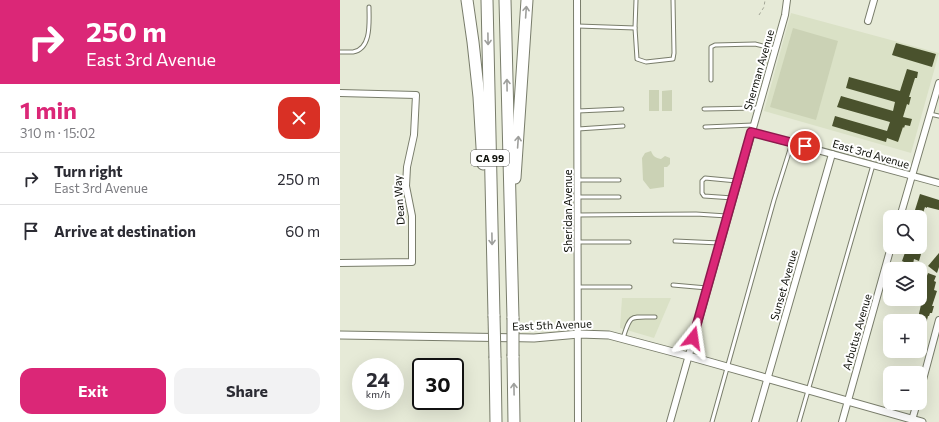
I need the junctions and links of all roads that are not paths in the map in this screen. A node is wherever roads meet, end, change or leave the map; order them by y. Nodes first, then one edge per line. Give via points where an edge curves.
1 (467, 0) edge
2 (487, 0) edge
3 (506, 0) edge
4 (527, 0) edge
5 (577, 0) edge
6 (636, 0) edge
7 (673, 0) edge
8 (787, 0) edge
9 (874, 0) edge
10 (369, 7) dead end
11 (868, 21) dead end
12 (578, 26) junction
13 (635, 28) junction
14 (775, 49) junction
15 (340, 52) edge
16 (711, 80) dead end
17 (939, 83) edge
18 (340, 93) edge
19 (758, 108) junction
20 (622, 109) dead end
21 (704, 109) dead end
22 (578, 111) junction
23 (930, 114) junction
24 (939, 116) edge
25 (753, 125) junction
26 (623, 126) dead end
27 (705, 127) dead end
28 (578, 129) junction
29 (751, 132) junction
30 (792, 143) junction
31 (832, 154) junction
32 (873, 164) junction
33 (911, 176) junction
34 (578, 180) junction
35 (619, 180) dead end
36 (737, 181) junction
37 (939, 183) edge
38 (578, 197) junction
39 (619, 197) dead end
40 (733, 198) junction
41 (902, 210) edge
42 (578, 214) junction
43 (727, 216) junction
44 (492, 218) junction
45 (510, 222) junction
46 (675, 241) dead end
47 (578, 242) junction
48 (629, 242) dead end
49 (720, 243) junction
50 (889, 254) edge
51 (340, 262) edge
52 (674, 285) dead end
53 (578, 287) junction
54 (630, 287) dead end
55 (707, 288) junction
56 (655, 317) dead end
57 (939, 320) edge
58 (578, 334) junction
59 (340, 335) edge
60 (623, 338) junction
61 (688, 356) junction
62 (927, 366) edge
63 (728, 368) junction
64 (767, 379) junction
65 (808, 391) junction
66 (848, 402) junction
67 (915, 410) edge
68 (901, 419) edge
69 (912, 421) edge
70 (496, 422) edge
71 (514, 422) edge
72 (578, 422) edge
73 (670, 422) edge
74 (712, 422) edge
75 (755, 422) edge
76 (799, 422) edge
77 (842, 422) edge
78 (922, 422) edge

1 - 44 highway via 480,97 487,206
2 -> 44 highway, CA 99
45 -> 3 highway, CA 99
45 -> 4 highway
5 - 12 street, Sheridan Avenue
6 - 13 lane
7 - 13 lane via 673,59 646,62 637,59
8 - 14 street, Sherman Avenue
9 - 11 street
10 - 15 lane via 367,41 364,46 354,52
12 - 13 lane
12 - 22 street, Sheridan Avenue
14 - 16 lane via 755,44 714,45 711,47
14 - 19 street, Sherman Avenue
17 - 23 street
18 - 51 street, Dean Way via 416,95 414,135 406,186 412,216 412,262
19 - 21 lane
19 - 25 street, Sherman Avenue
20 - 22 lane
22 - 28 street, Sheridan Avenue
23 - 24 lane
23 - 33 street
25 - 27 lane
25 - 29 street, Sherman Avenue
26 - 28 lane
28 - 34 street, Sheridan Avenue
29 - 30 street, East 3rd Avenue
29 - 36 street, Sherman Avenue
30 - 31 street, East 3rd Avenue
30 - 63 lane
31 - 32 street, East 3rd Avenue
31 - 64 street, Sunset Avenue
32 - 33 street, East 3rd Avenue
32 - 65 lane
33 - 37 street, East 3rd Avenue
33 - 41 street
34 - 35 lane
34 - 38 street, Sheridan Avenue
36 - 40 street, Sherman Avenue
36 - 40 lane via 705,178 702,181 704,196
38 - 39 lane
38 - 42 street, Sheridan Avenue
40 - 43 street, Sherman Avenue
42 - 43 lane
42 - 47 street, Sheridan Avenue
43 - 49 street, Sherman Avenue
44 -> 70 highway, CA 99, bridge
71 -> 45 highway, CA 99, bridge
46 - 49 lane
47 - 48 lane
47 - 53 street, Sheridan Avenue
49 - 55 street, Sherman Avenue
50 - 66 street, Arbutus Avenue
52 - 55 lane
53 - 54 lane
53 - 58 street, Sheridan Avenue
55 - 61 street, Sherman Avenue
56 - 60 lane via 634,317 629,320
57 - 62 street
58 - 59 street, East 5th Avenue via 534,338
58 - 60 street, East 5th Avenue
58 - 72 street, Sheridan Avenue
60 - 61 street, East 5th Avenue
61 - 63 street, East 5th Avenue
61 - 73 street, Sherman Avenue
63 - 64 street, East 5th Avenue
63 - 74 lane
64 - 65 street, East 5th Avenue
64 - 75 street, Sunset Avenue
65 - 66 street, East 5th Avenue
65 - 76 lane
66 - 68 street, East 5th Avenue
66 - 77 street, Arbutus Avenue
67 - 69 street
68 - 69 street, East 5th Avenue
69 - 78 street, East 5th Avenue

